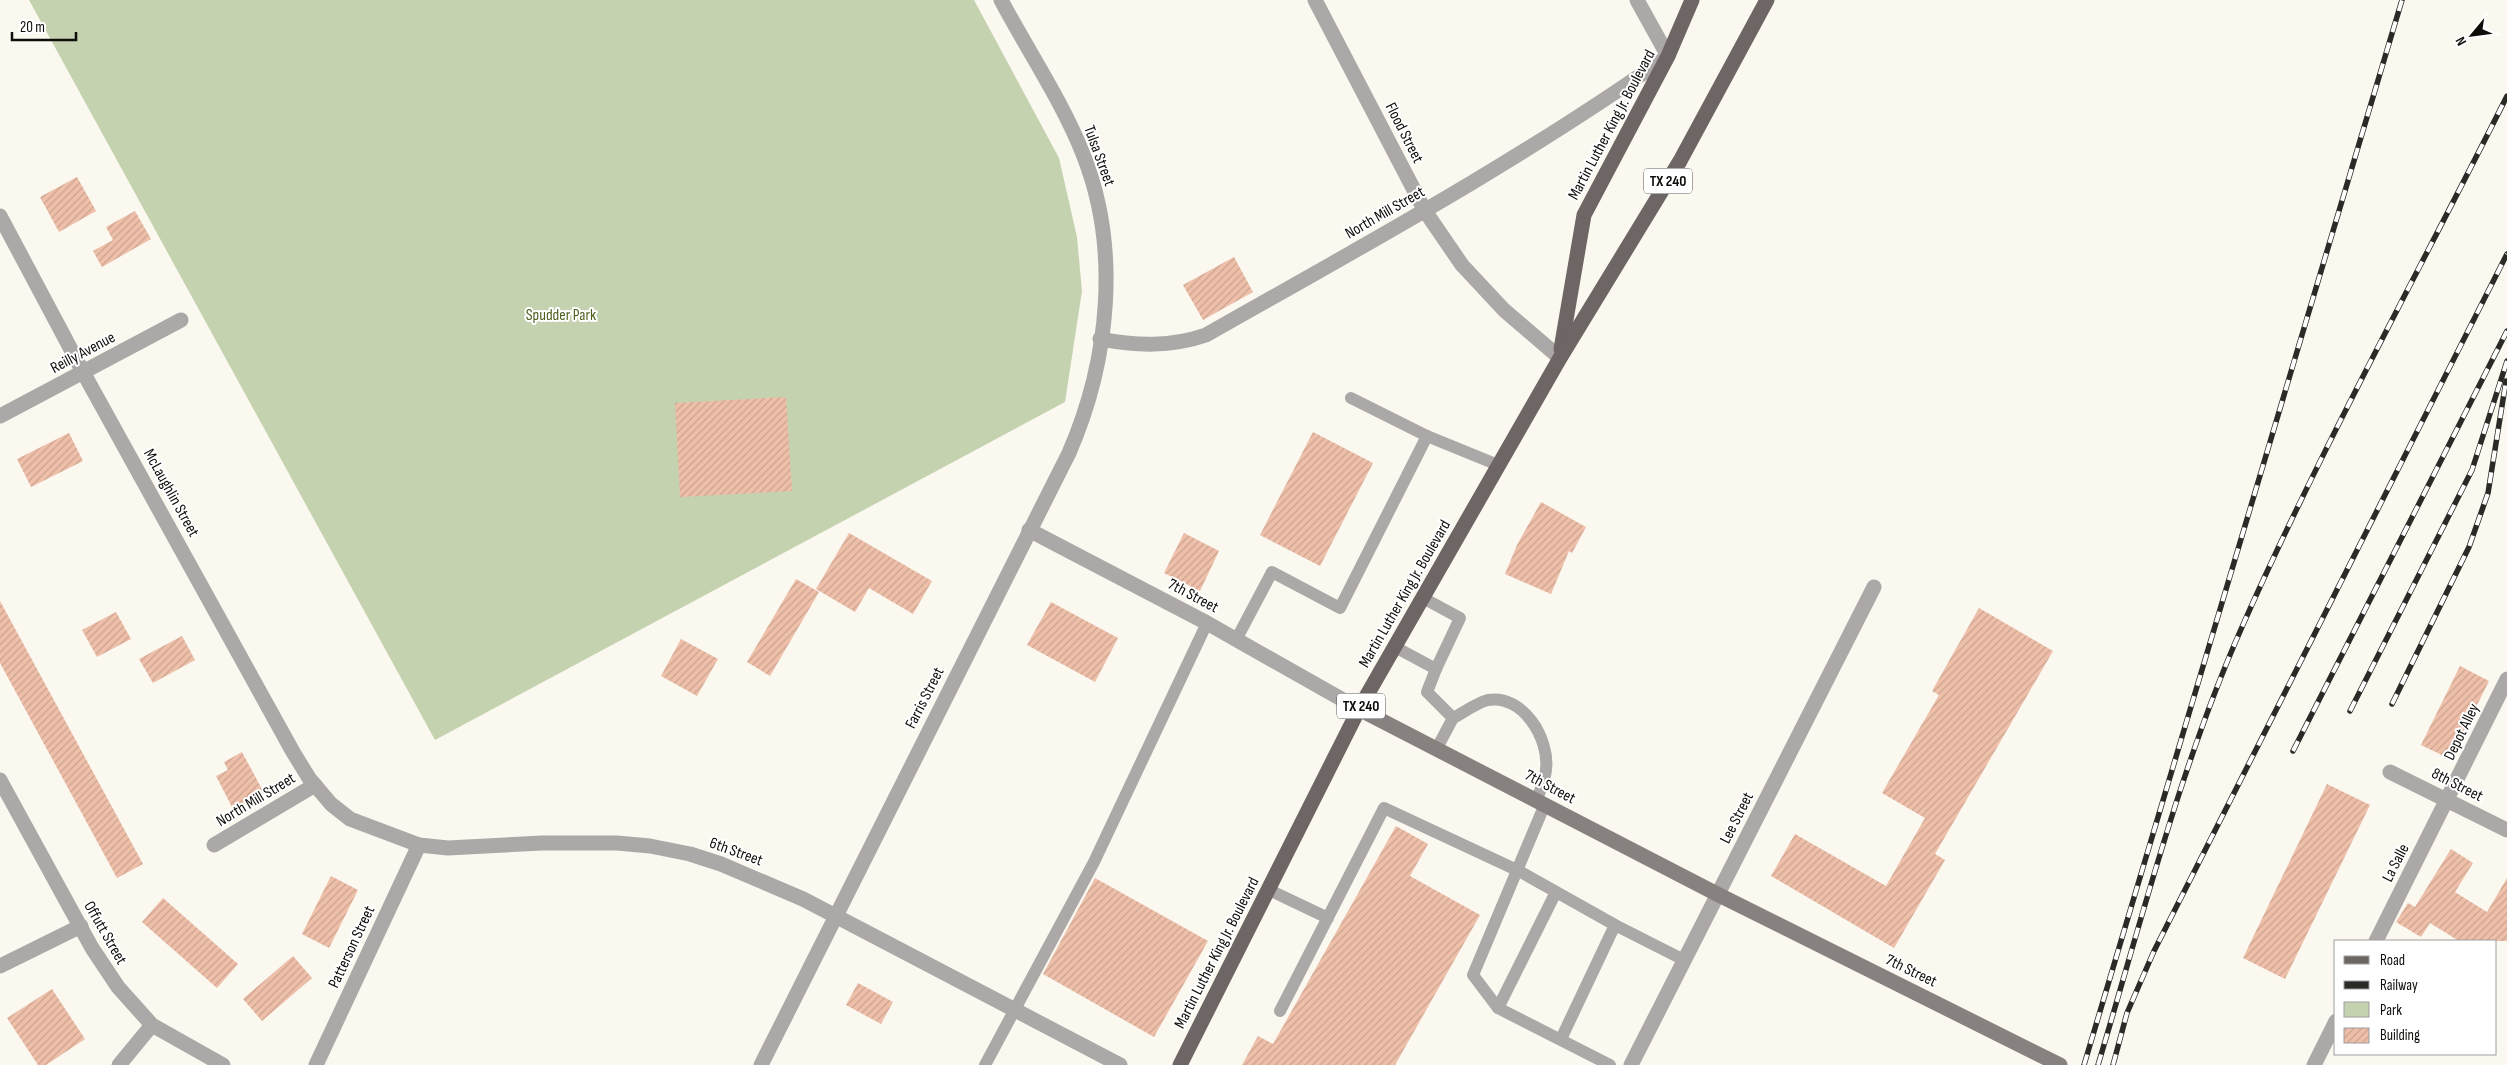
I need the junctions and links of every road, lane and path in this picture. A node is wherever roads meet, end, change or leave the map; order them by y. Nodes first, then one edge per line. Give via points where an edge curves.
1 (1001, 0) edge
2 (1315, 0) edge
3 (1637, 0) edge
4 (1692, 0) edge
5 (1767, 0) edge
6 (1668, 56) junction
7 (1425, 212) junction
8 (0, 216) edge
9 (182, 320) dead end
10 (1100, 339) junction
11 (1560, 358) junction
12 (83, 372) junction
13 (1351, 398) dead end
14 (0, 416) edge
15 (1427, 436) junction
16 (1498, 466) junction
17 (1029, 530) junction
18 (1874, 587) dead end
19 (1423, 598) junction
20 (1206, 623) junction
21 (1236, 640) junction
22 (1395, 647) junction
23 (1436, 669) junction
24 (2507, 679) edge
25 (1359, 709) junction
26 (1453, 718) junction
27 (1437, 748) junction
28 (2390, 772) dead end
29 (0, 780) edge
30 (315, 786) junction
31 (2448, 800) junction
32 (1541, 802) junction
33 (2507, 830) edge
34 (419, 844) junction
35 (214, 845) dead end
36 (1519, 871) junction
37 (1269, 890) junction
38 (1556, 892) junction
39 (1718, 894) junction
40 (835, 916) junction
41 (1328, 918) junction
42 (1615, 925) junction
43 (80, 926) junction
44 (2377, 940) edge
45 (1684, 960) junction
46 (0, 966) edge
47 (1498, 1008) junction
48 (1013, 1009) junction
49 (1280, 1011) dead end
50 (152, 1025) junction
51 (2334, 1026) edge
52 (1561, 1039) junction
53 (119, 1065) edge
54 (223, 1065) edge
55 (316, 1065) edge
56 (761, 1065) edge
57 (985, 1065) edge
58 (1120, 1065) edge
59 (1180, 1065) edge
60 (1610, 1065) edge
61 (1630, 1065) edge
62 (2060, 1065) edge
63 (2314, 1065) edge

1 - 10 street, Tulsa Street via 1065,117 1091,178 1106,258
2 - 7 street, Flood Street
3 - 6 street
4 - 6 main road, Martin Luther King Jr. Boulevard / TX 240
5 - 11 main road, Martin Luther King Jr. Boulevard / TX 240 via 1680,162
6 - 7 street, North Mill Street via 1606,100
6 - 11 main road, Martin Luther King Jr. Boulevard / TX 240 via 1584,215
7 - 10 street, North Mill Street via 1206,335 1189,340 1133,345
7 - 11 street, Flood Street via 1462,265 1504,310
8 - 12 street, McLaughlin Street
9 - 12 street, Reilly Avenue
10 - 17 street, Farris Street via 1084,418
11 - 16 main road, Martin Luther King Jr. Boulevard / TX 240
12 - 14 street, Reilly Avenue
12 - 30 street, McLaughlin Street via 293,752
13 - 15 lane
15 - 16 lane
15 - 21 lane via 1340,608 1272,572
16 - 19 main road, Martin Luther King Jr. Boulevard / TX 240
17 - 20 street, 7th Street
17 - 40 street, Farris Street
18 - 39 street, Lee Street
19 - 22 main road, Martin Luther King Jr. Boulevard / TX 240
19 - 23 lane via 1460,618
20 - 21 street, 7th Street
20 - 48 lane via 1094,862
21 - 25 street, 7th Street
22 - 23 lane
22 - 25 main road, Martin Luther King Jr. Boulevard / TX 240
23 - 26 lane via 1427,692
24 - 31 street, Depot Alley
25 - 27 street, 7th Street
25 - 37 main road, Martin Luther King Jr. Boulevard / TX 240
26 - 27 lane
26 - 32 lane via 1487,700 1508,701 1526,714 1542,742 1546,769
27 - 32 street, 7th Street
28 - 31 street, 8th Street
29 - 43 street, Offutt Street
30 - 34 street, 6th Street via 350,819
30 - 35 street, North Mill Street
31 - 33 street, 8th Street
31 - 44 street, La Salle
32 - 36 lane
32 - 39 street, 7th Street
34 - 40 street, 6th Street via 448,848 542,843 650,846 721,864 770,883
34 - 55 street, Patterson Street
36 - 38 lane
36 - 41 lane via 1384,808
36 - 47 lane via 1473,975
37 - 41 lane
37 - 59 main road, Martin Luther King Jr. Boulevard / TX 240
38 - 42 lane
38 - 47 lane
39 - 45 street, Lee Street
39 - 62 street, 7th Street
40 - 48 street, 6th Street
40 - 56 street, Farris Street
41 - 49 lane
42 - 45 lane
42 - 52 lane
43 - 46 street
43 - 50 street, Offutt Street via 110,975
45 - 61 street, Lee Street
47 - 52 lane
48 - 57 lane
48 - 58 street, 6th Street
50 - 53 street
50 - 54 street, Offutt Street
51 - 63 street
52 - 60 lane

